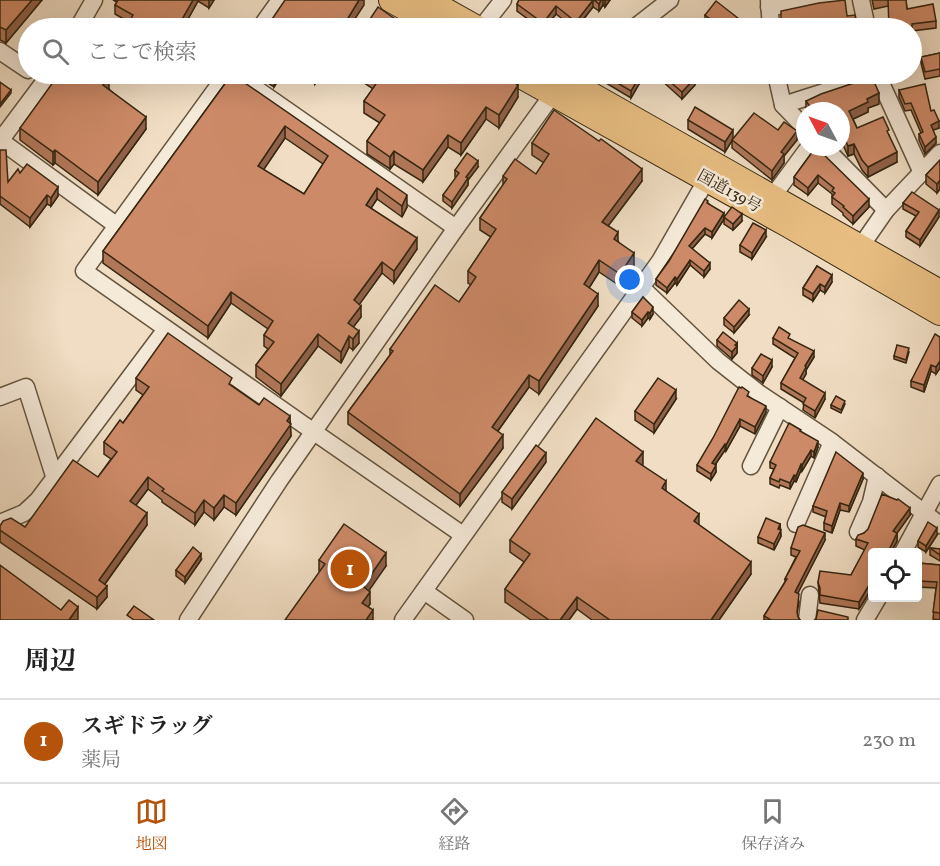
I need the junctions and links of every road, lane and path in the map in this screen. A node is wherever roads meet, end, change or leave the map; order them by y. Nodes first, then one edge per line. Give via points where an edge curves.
1 (94, 0) edge
2 (280, 0) edge
3 (391, 0) edge
4 (427, 0) edge
5 (502, 0) edge
6 (670, 0) edge
7 (834, 0) edge
8 (861, 0) edge
9 (769, 4) edge
10 (84, 18) edge
11 (267, 18) edge
12 (422, 18) edge
13 (460, 18) edge
14 (487, 18) edge
15 (646, 18) edge
16 (865, 18) edge
17 (0, 51) edge
18 (18, 63) edge
19 (38, 84) edge
20 (220, 84) edge
21 (249, 84) edge
22 (560, 84) edge
23 (569, 84) edge
24 (570, 84) edge
25 (778, 84) edge
26 (847, 84) edge
27 (882, 84) edge
28 (783, 105) junction
29 (796, 119) edge
30 (0, 141) edge
31 (940, 153) edge
32 (802, 156) edge
33 (833, 156) edge
34 (922, 173) junction
35 (707, 179) junction
36 (773, 196) junction
37 (886, 210) junction
38 (116, 225) junction
39 (456, 228) junction
40 (861, 246) junction
41 (641, 287) junction
42 (940, 292) edge
43 (940, 313) edge
44 (166, 329) junction
45 (0, 397) edge
46 (780, 407) junction
47 (314, 432) junction
48 (832, 442) junction
49 (751, 466) dead end
50 (877, 476) junction
51 (55, 479) junction
52 (940, 484) edge
53 (924, 512) junction
54 (0, 523) edge
55 (796, 524) dead end
56 (940, 525) edge
57 (858, 532) edge
58 (463, 535) junction
59 (905, 548) edge
60 (424, 591) junction
61 (810, 595) dead end
62 (875, 602) edge
63 (188, 620) edge
64 (403, 620) edge
65 (465, 620) edge
66 (807, 620) edge
67 (865, 620) edge

1 - 10 street
2 - 11 street
3 - 12 highway
4 - 13 highway
5 - 14 street
6 - 15 street
7 - 9 street
8 - 16 street
17 - 18 street
19 - 30 street
20 - 38 street
21 - 39 street
22 - 39 street
23 - 35 highway, 国道139号
24 - 36 highway, 国道139号
25 - 28 street
26 - 28 street
27 - 34 street
28 - 29 street
30 - 38 street
31 - 34 street
32 - 36 street
33 - 37 street
34 - 37 street
35 - 41 street
35 - 43 highway, 国道139号
36 - 40 highway, 国道139号
37 - 40 street
38 - 44 street via 84,271
39 - 47 street
40 - 42 highway, 国道139号
41 - 46 street via 718,361
41 - 58 street
44 - 47 street
44 - 51 street
45 - 51 street via 24,381
46 - 48 street
46 - 49 street
47 - 58 street
47 - 63 street
48 - 50 street
48 - 55 street
50 - 53 street
50 - 57 street
51 - 54 street via 24,513
52 - 53 street
53 - 56 street
53 - 59 street
58 - 60 street
60 - 64 street
60 - 65 street
61 - 66 street
62 - 67 street

